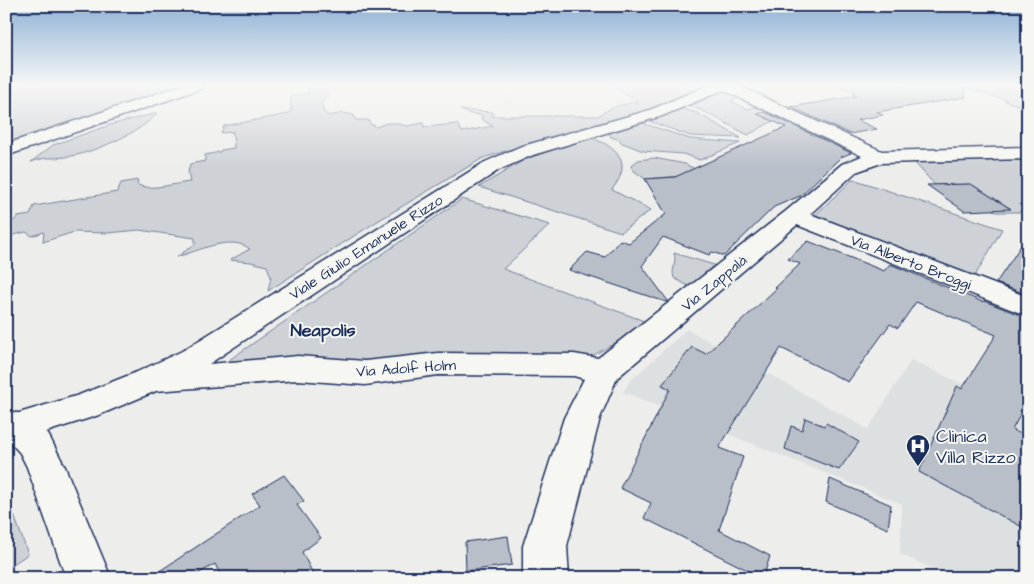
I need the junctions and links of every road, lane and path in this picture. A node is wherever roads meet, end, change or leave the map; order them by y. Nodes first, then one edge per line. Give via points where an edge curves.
1 (117, 112) edge
2 (655, 112) edge
3 (782, 112) edge
4 (6, 150) edge
5 (1028, 153) edge
6 (879, 157) junction
7 (794, 216) junction
8 (1028, 307) edge
9 (604, 371) junction
10 (149, 381) junction
11 (12, 426) edge
12 (89, 578) edge
13 (546, 578) edge

1 - 4 street
2 - 10 street, Viale Giulio Emanuele Rizzo via 526,151 492,166 192,359
3 - 6 street
5 - 6 street, Via Zappalà
6 - 7 street, Via Zappalà via 849,168
7 - 8 street, Via Alberto Broggi
7 - 9 street, Via Zappalà
9 - 10 street, Via Adolf Holm via 574,365 438,364 365,373 298,368
9 - 13 street, Via Zappalà via 582,418 545,546
10 - 11 street, Viale Giulio Emanuele Rizzo via 87,406
11 - 12 street via 34,443

